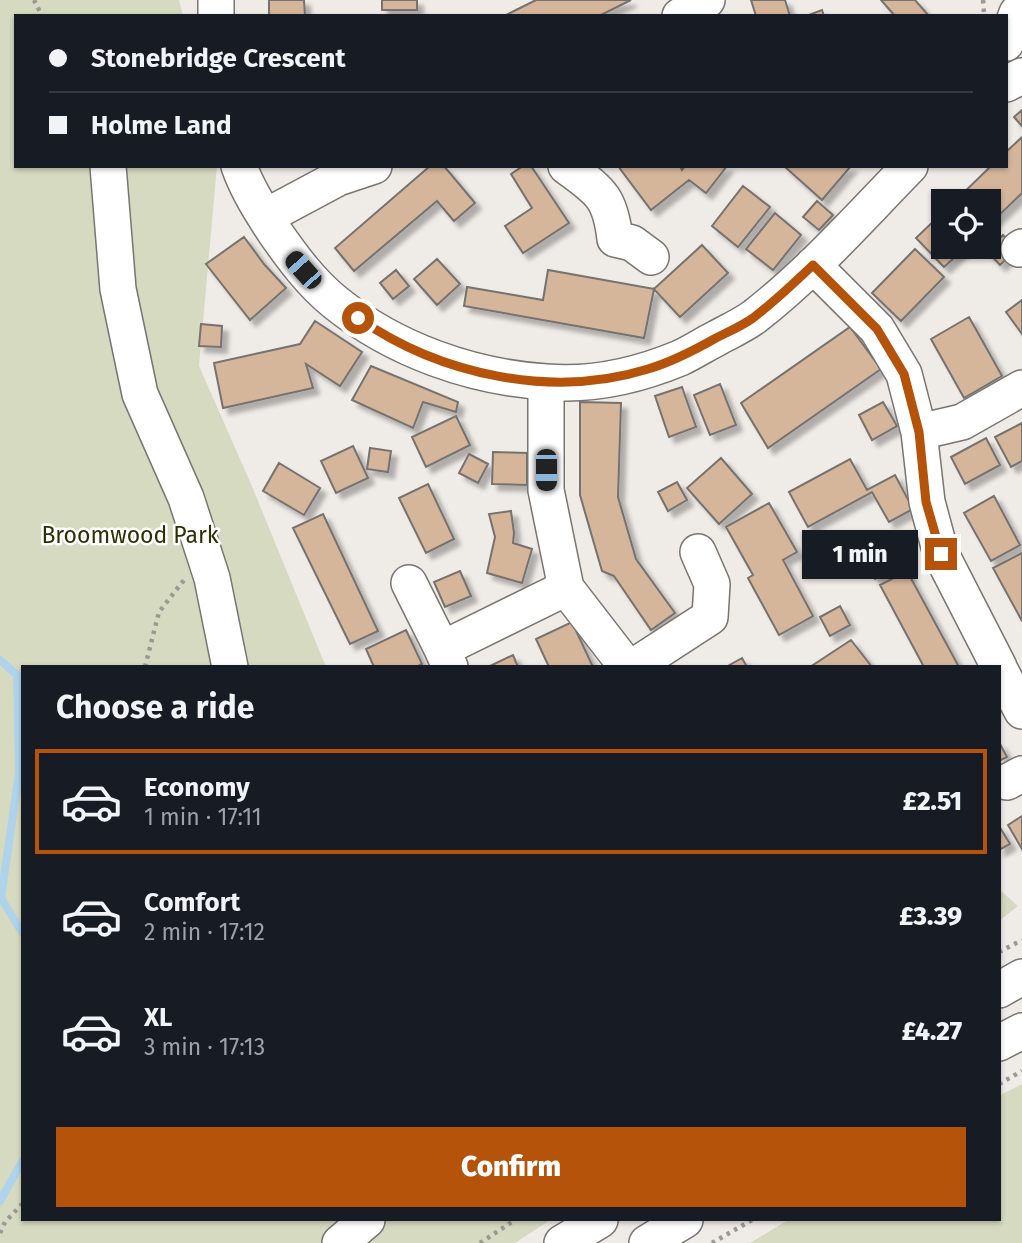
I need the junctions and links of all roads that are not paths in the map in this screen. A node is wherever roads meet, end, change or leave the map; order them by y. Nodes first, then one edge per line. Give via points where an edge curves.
1 (108, 168) edge
2 (240, 168) edge
3 (367, 168) edge
4 (569, 168) edge
5 (908, 168) edge
6 (265, 217) junction
7 (651, 257) dead end
8 (813, 265) junction
9 (546, 383) junction
10 (1022, 388) edge
11 (919, 432) junction
12 (698, 552) dead end
13 (409, 583) dead end
14 (566, 587) junction
15 (446, 658) edge
16 (230, 665) edge
17 (625, 665) edge
18 (636, 665) edge
19 (998, 665) edge
20 (1001, 671) edge
21 (1022, 711) edge
22 (1022, 977) edge
23 (1001, 989) edge
24 (1022, 1031) edge
25 (1001, 1042) edge
26 (366, 1221) edge
27 (598, 1221) edge
28 (683, 1221) edge
29 (340, 1243) edge
30 (562, 1243) edge
31 (647, 1243) edge

1 - 16 street via 118,289 140,394 186,498 212,578
2 - 6 street
3 - 6 street via 338,177
4 - 7 street via 597,190 612,217 615,239 632,243
5 - 8 street
6 - 9 street via 313,281 380,334 441,362
8 - 9 street via 752,319 682,357 611,378
8 - 11 street via 877,329 904,374
9 - 14 street via 546,490
10 - 11 street via 962,422
11 - 19 street via 926,502 941,554
12 - 18 street via 712,584 710,617
13 - 15 street
14 - 15 street
14 - 17 street
20 - 21 street
22 - 23 street
24 - 25 street
26 - 29 street
27 - 30 street
28 - 31 street

